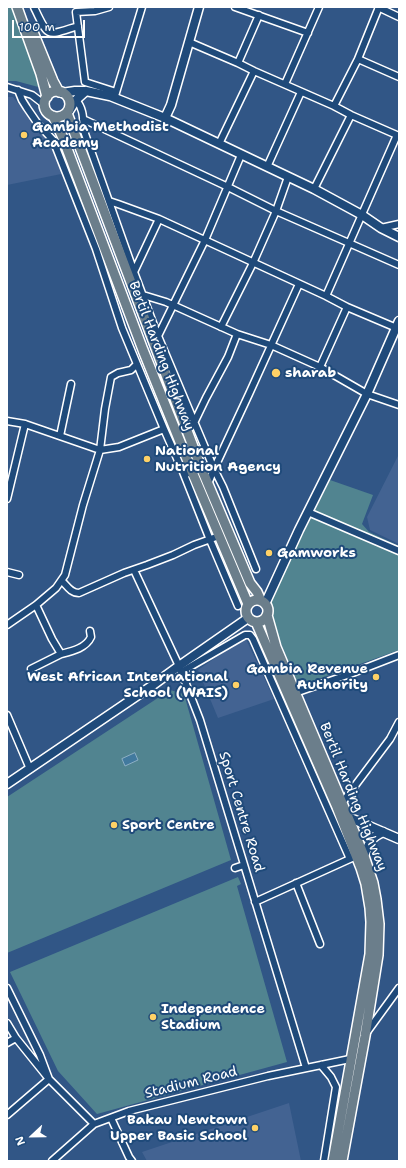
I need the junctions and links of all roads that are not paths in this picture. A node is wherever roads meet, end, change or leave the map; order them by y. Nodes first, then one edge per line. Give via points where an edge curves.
1 (17, 7) edge
2 (22, 7) edge
3 (34, 7) edge
4 (109, 7) edge
5 (142, 7) edge
6 (199, 7) edge
7 (235, 7) edge
8 (319, 7) edge
9 (379, 7) edge
10 (76, 9) edge
11 (259, 15) junction
12 (399, 17) edge
13 (78, 26) junction
14 (308, 33) junction
15 (189, 42) junction
16 (358, 59) junction
17 (238, 63) junction
18 (254, 71) junction
19 (399, 77) edge
20 (285, 84) junction
21 (7, 87) edge
22 (18, 90) junction
23 (86, 91) junction
24 (61, 92) junction
25 (301, 92) junction
26 (115, 95) junction
27 (76, 100) junction
28 (46, 101) junction
29 (334, 106) junction
30 (68, 112) junction
31 (351, 115) junction
32 (53, 116) junction
33 (165, 118) junction
34 (83, 119) junction
35 (398, 135) edge
36 (219, 144) junction
37 (241, 155) junction
38 (267, 167) junction
39 (288, 177) junction
40 (228, 187) junction
41 (314, 189) junction
42 (109, 201) junction
43 (276, 211) junction
44 (362, 215) junction
45 (159, 219) junction
46 (399, 224) edge
47 (381, 228) junction
48 (399, 237) edge
49 (205, 240) junction
50 (349, 243) junction
51 (254, 263) junction
52 (399, 265) edge
53 (134, 272) junction
54 (299, 284) junction
55 (143, 294) junction
56 (326, 296) junction
57 (173, 305) junction
58 (347, 307) junction
59 (398, 326) edge
60 (221, 327) junction
61 (237, 334) junction
62 (158, 336) junction
63 (271, 345) junction
64 (137, 364) junction
65 (320, 367) junction
66 (71, 384) dead end
67 (367, 394) junction
68 (399, 405) edge
69 (7, 421) edge
70 (194, 423) junction
71 (25, 424) junction
72 (164, 429) junction
73 (60, 436) junction
74 (100, 450) junction
75 (214, 469) junction
76 (183, 472) junction
77 (193, 474) junction
78 (208, 484) junction
79 (7, 498) edge
80 (308, 512) junction
81 (219, 536) junction
82 (210, 540) junction
83 (399, 551) edge
84 (256, 569) dead end
85 (134, 570) junction
86 (7, 572) edge
87 (19, 575) dead end
88 (62, 581) junction
89 (263, 602) junction
90 (36, 604) junction
91 (248, 604) junction
92 (238, 606) dead end
93 (267, 615) junction
94 (252, 620) junction
95 (7, 625) edge
96 (90, 631) dead end
97 (61, 654) junction
98 (399, 655) edge
99 (31, 669) dead end
100 (180, 669) junction
101 (295, 693) junction
102 (7, 715) edge
103 (399, 722) edge
104 (30, 769) junction
105 (7, 784) edge
106 (342, 803) junction
107 (348, 817) junction
108 (383, 832) junction
109 (399, 839) edge
110 (357, 857) junction
111 (244, 865) junction
112 (236, 868) dead end
113 (296, 883) junction
114 (255, 902) junction
115 (320, 944) dead end
116 (7, 988) edge
117 (399, 988) edge
118 (7, 1023) edge
119 (365, 1036) junction
120 (16, 1038) junction
121 (7, 1043) edge
122 (350, 1059) junction
123 (321, 1065) junction
124 (306, 1068) junction
125 (49, 1079) junction
126 (7, 1115) edge
127 (111, 1118) junction
128 (94, 1124) junction
129 (131, 1159) edge
130 (52, 1161) edge
131 (123, 1161) edge
132 (324, 1161) edge
133 (333, 1161) edge
134 (342, 1161) edge

1 - 28 main road via 41,74
2 - 24 main road via 53,82
3 - 13 street via 47,32 52,34
4 - 10 street via 95,11
5 - 26 street
6 - 15 street
7 - 11 street
8 - 14 street
9 - 12 street
9 - 16 street
10 - 13 street
11 - 14 street
11 - 17 street
13 - 26 street via 85,82
14 - 20 street
15 - 17 street
15 - 33 street
16 - 19 street
16 - 29 street
17 - 18 street
18 - 20 street
18 - 36 street
20 - 25 street
21 - 22 street
22 - 28 street
22 - 64 street via 38,124 53,140
23 - 24 street
23 - 26 street
23 - 27 street
24 - 28 main road via 52,93
24 - 30 main road via 70,100
25 - 29 street
25 - 38 street
26 - 33 street
27 - 30 street
27 - 34 street via 83,111
28 - 32 main road via 47,112
29 - 31 street
30 - 32 main road via 60,117
30 - 78 main road, Bertil Harding Highway
31 - 35 street
31 - 41 street
32 - 77 main road, Bertil Harding Highway
33 - 36 street
34 - 40 street
34 - 42 street via 84,131
35 - 44 street
36 - 37 street
37 - 38 street
37 - 40 street
38 - 39 street
39 - 41 street
39 - 43 street
40 - 43 street
40 - 49 street
41 - 44 street
42 - 45 street
42 - 53 street
43 - 50 street
43 - 51 street
44 - 47 street
44 - 50 street
45 - 49 street
45 - 53 street
46 - 47 street
47 - 48 street
49 - 51 street
49 - 57 street
50 - 52 street
50 - 56 street
51 - 54 street
51 - 60 street
53 - 55 street
54 - 56 street
54 - 63 street
55 - 57 street
55 - 62 street
56 - 58 street
57 - 60 street
57 - 62 street
58 - 59 street
58 - 65 street
59 - 67 street
60 - 61 street
61 - 63 street
61 - 70 street
62 - 70 street
63 - 65 street
63 - 75 street
64 - 72 street
64 - 74 street via 131,370 111,377
65 - 67 street
66 - 73 street
67 - 68 street
67 - 80 street
69 - 71 street
70 - 75 street
71 - 73 street
71 - 79 street
72 - 74 street via 119,447
72 - 76 street
73 - 74 street
74 - 88 street
75 - 78 street
75 - 84 street
76 - 77 street
76 - 82 street
77 - 81 main road, Bertil Harding Highway
78 - 89 main road, Bertil Harding Highway via 250,583
80 - 83 street
80 - 89 street
81 - 82 street
81 - 91 main road, Bertil Harding Highway
82 - 85 street
82 - 92 street
85 - 88 street via 79,593 72,592
85 - 100 street, Sport Centre Road
86 - 87 street
88 - 90 street
89 - 91 main road via 252,601
89 - 93 main road via 268,609
90 - 95 street
90 - 97 street
91 - 94 main road via 246,610
93 - 94 main road via 264,620
93 - 101 main road, Bertil Harding Highway via 276,647
94 - 100 street
94 - 110 main road, Bertil Harding Highway
96 - 97 street via 89,642 78,649
97 - 99 street
98 - 101 street
100 - 104 street
100 - 110 street via 245,635 250,635
100 - 111 street, Sport Centre Road via 200,720
101 - 106 main road, Bertil Harding Highway
102 - 104 street
103 - 106 street via 390,739
104 - 105 street
106 - 107 main road, Bertil Harding Highway
107 - 108 street
107 - 110 main road, Bertil Harding Highway
108 - 109 street
108 - 110 street via 375,836
110 - 113 street
110 - 119 main road, Bertil Harding Highway via 373,883 379,924 378,956
110 - 122 main road, Bertil Harding Highway via 366,884 371,935 368,967
111 - 112 street
111 - 114 street, Sport Centre Road
113 - 114 street
113 - 115 street
114 - 124 street, Sport Centre Road
116 - 125 street
117 - 119 street
118 - 120 street
119 - 134 main road, Bertil Harding Highway
120 - 121 street
120 - 125 street
122 - 123 street, Stadium Road
122 - 133 main road, Bertil Harding Highway
123 - 124 street, Stadium Road
123 - 132 street via 336,1087
124 - 127 street, Stadium Road via 129,1111
125 - 126 street
125 - 128 street
127 - 128 street, Stadium Road
127 - 129 street
128 - 130 street, Stadium Road
129 - 131 street

